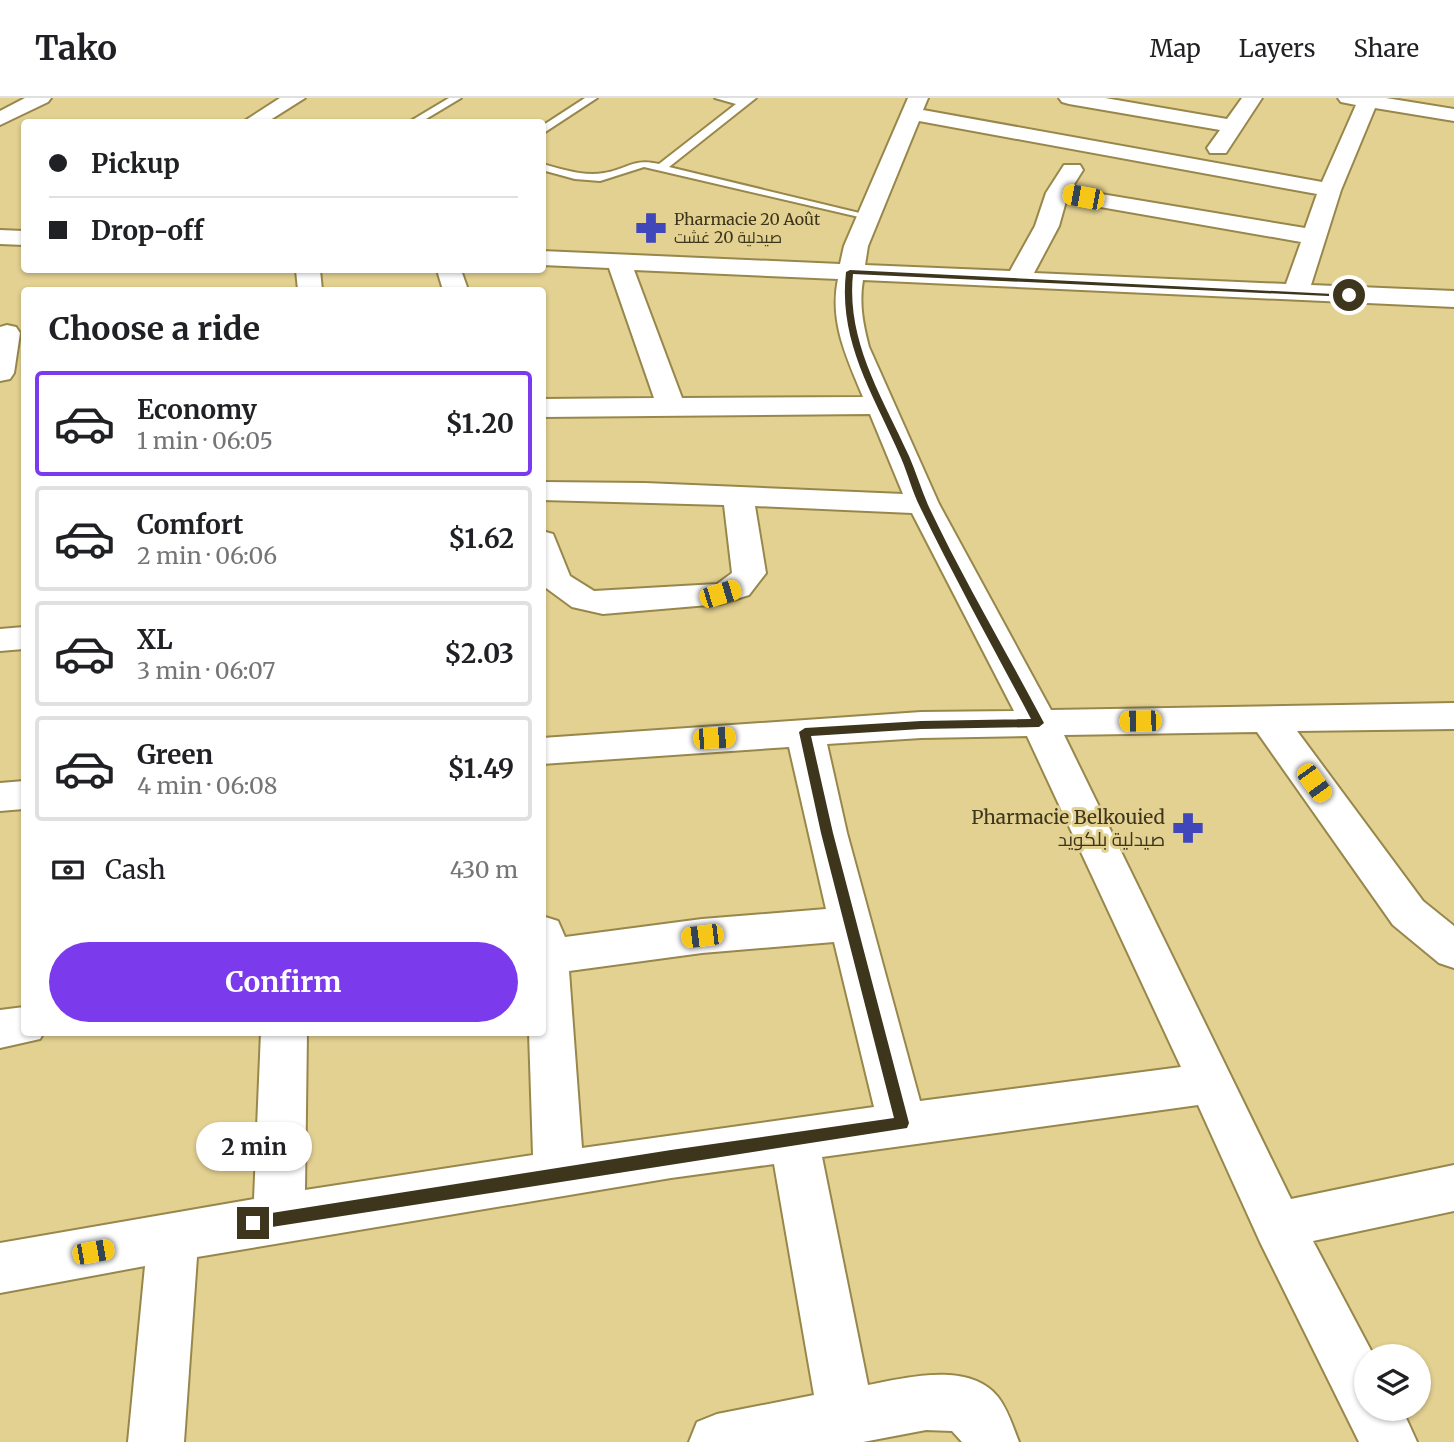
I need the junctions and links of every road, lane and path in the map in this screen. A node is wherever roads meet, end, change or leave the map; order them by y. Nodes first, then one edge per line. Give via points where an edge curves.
1 (41, 98) edge
2 (295, 98) edge
3 (431, 98) edge
4 (592, 98) edge
5 (720, 98) edge
6 (1069, 98) edge
7 (1252, 98) edge
8 (1362, 99) edge
9 (453, 100) edge
10 (748, 100) edge
11 (915, 106) edge
12 (1454, 115) edge
13 (0, 119) edge
14 (258, 119) edge
15 (419, 119) edge
16 (1233, 126) junction
17 (546, 128) edge
18 (1089, 146) junction
19 (1205, 167) junction
20 (546, 168) edge
21 (660, 168) junction
22 (1330, 190) junction
23 (1057, 192) junction
24 (868, 218) junction
25 (0, 237) edge
26 (1313, 237) junction
27 (21, 238) edge
28 (546, 258) edge
29 (619, 262) junction
30 (850, 272) junction
31 (1017, 281) junction
32 (1296, 292) junction
33 (1454, 299) edge
34 (11, 334) edge
35 (0, 373) edge
36 (879, 405) junction
37 (671, 406) junction
38 (546, 408) edge
39 (546, 491) edge
40 (738, 496) junction
41 (923, 505) junction
42 (546, 555) edge
43 (21, 638) edge
44 (0, 640) edge
45 (1454, 716) edge
46 (1268, 718) junction
47 (1039, 723) junction
48 (805, 732) junction
49 (546, 751) edge
50 (21, 795) edge
51 (0, 797) edge
52 (851, 924) junction
53 (546, 944) edge
54 (1454, 951) edge
55 (546, 975) edge
56 (21, 1026) edge
57 (0, 1029) edge
58 (284, 1036) edge
59 (1213, 1083) junction
60 (902, 1123) junction
61 (794, 1139) junction
62 (559, 1176) junction
63 (1454, 1188) edge
64 (279, 1218) junction
65 (1278, 1225) junction
66 (173, 1238) junction
67 (0, 1268) edge
68 (1354, 1374) edge
69 (846, 1417) junction
70 (1378, 1421) edge
71 (156, 1442) edge
72 (717, 1442) edge
73 (991, 1442) edge
74 (1389, 1442) edge

1 - 13 street
2 - 14 street
3 - 9 lane
4 - 17 lane
5 - 10 lane
6 - 16 street
7 - 16 street
8 - 12 street
8 - 22 street
9 - 15 lane
10 - 21 lane
11 - 18 street
11 - 24 street
16 - 19 street
18 - 19 street
18 - 23 street
19 - 22 street
20 - 21 lane via 594,177 639,164
21 - 24 lane
22 - 26 street
23 - 26 street
23 - 31 street via 1047,226
24 - 30 street
25 - 27 street
26 - 32 street
28 - 29 street
29 - 30 street
29 - 37 street
30 - 31 street
30 - 36 street via 849,321
31 - 32 street
32 - 33 street
34 - 35 street
36 - 37 street
36 - 41 street
37 - 38 street
39 - 40 street
40 - 41 street
40 - 42 street via 749,573 737,589 603,603 584,600 557,582
41 - 47 street
43 - 44 street
45 - 46 street
46 - 47 street
46 - 54 street via 1408,913
47 - 48 street
47 - 59 street
48 - 49 street
48 - 52 street
50 - 51 street
52 - 53 street
52 - 60 street
55 - 62 street
56 - 57 street
58 - 64 street
59 - 60 street
59 - 65 street
60 - 61 street
61 - 62 street
61 - 69 street
62 - 64 street
63 - 65 street
64 - 66 street
65 - 68 street
66 - 67 street
66 - 71 street
69 - 72 street
69 - 73 street via 955,1401 985,1426
70 - 74 street

